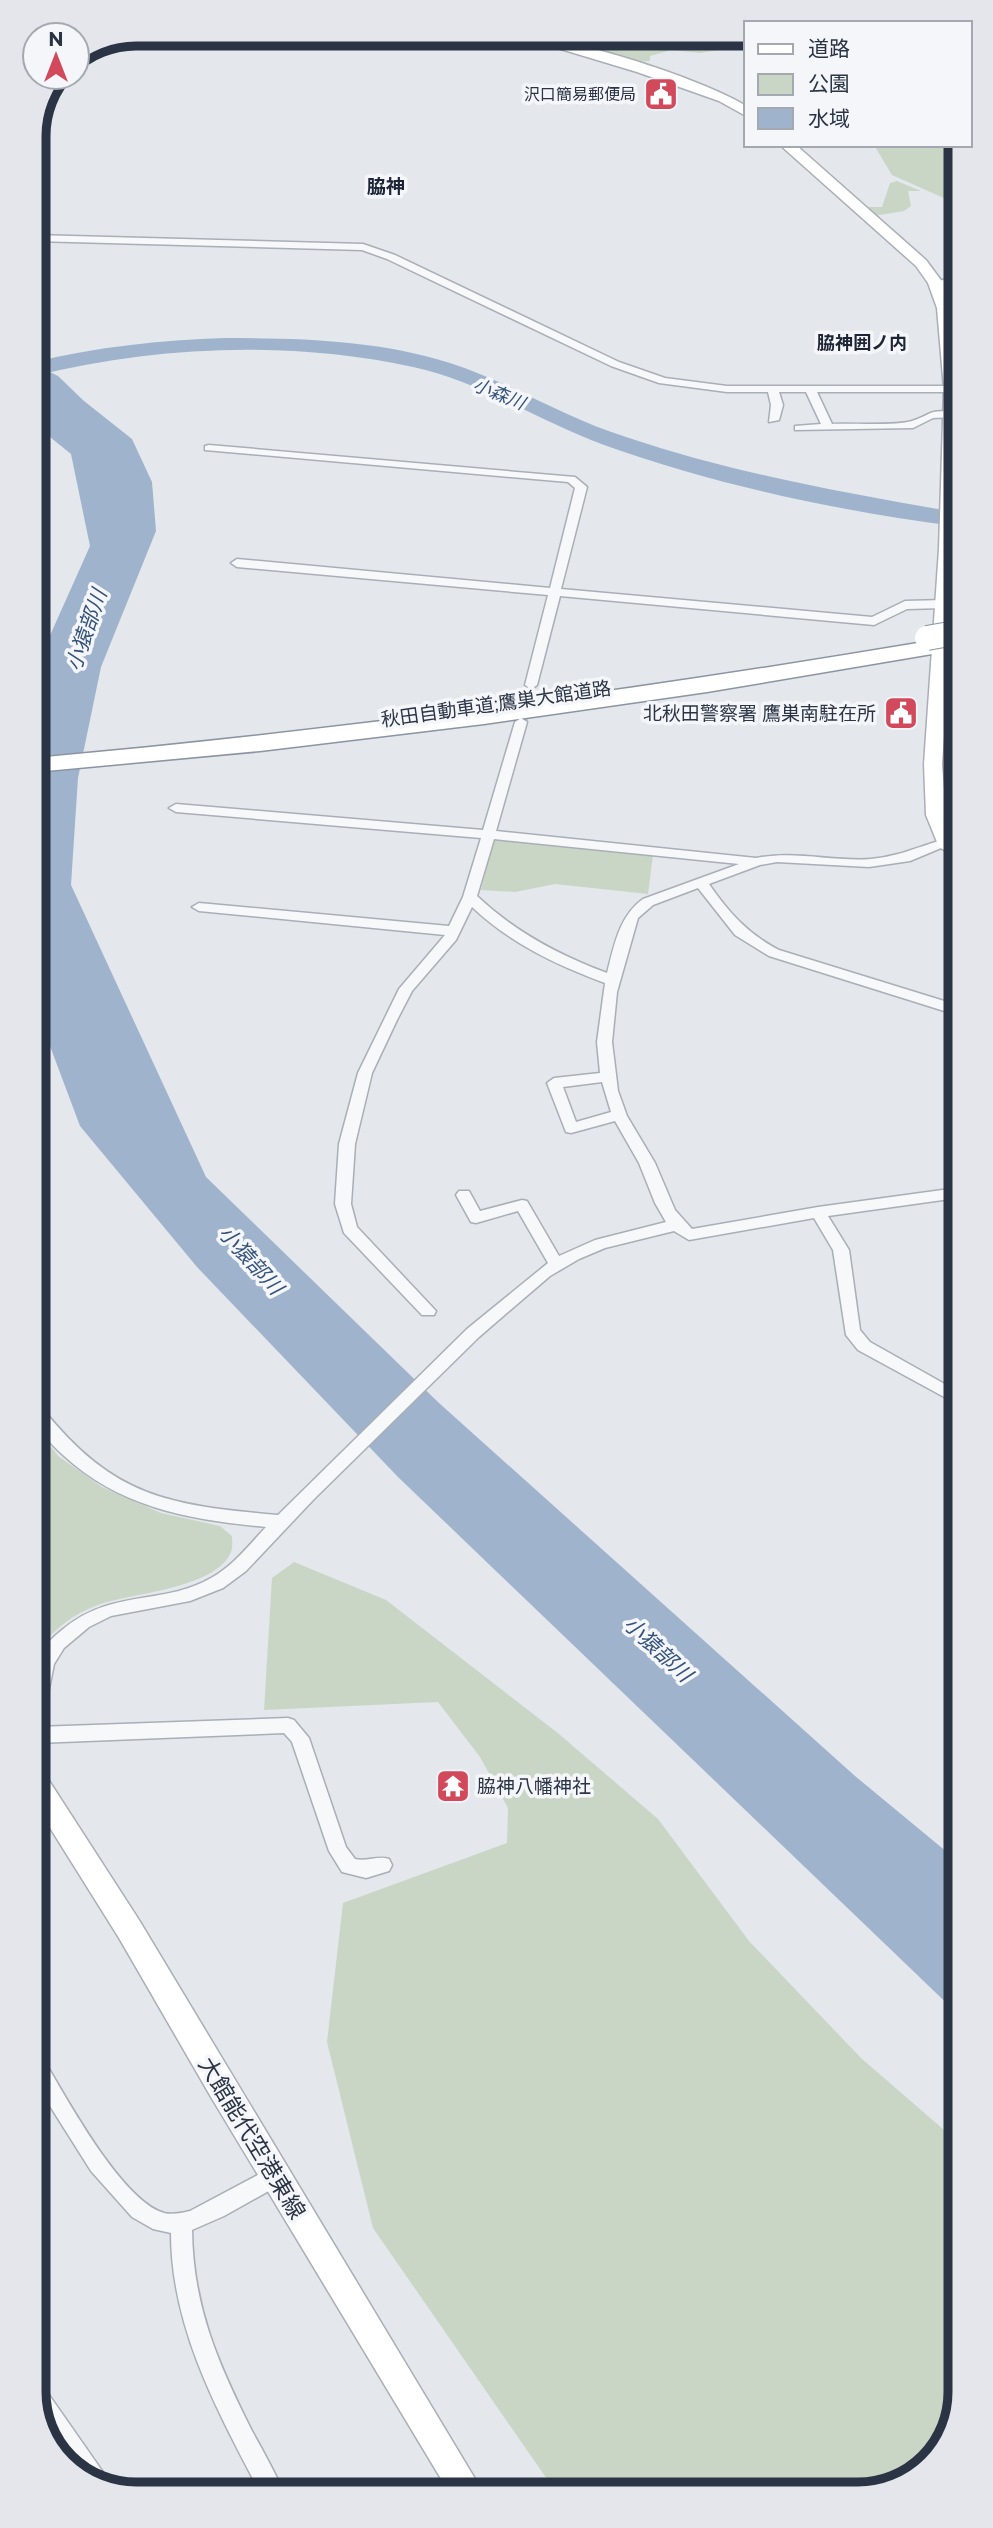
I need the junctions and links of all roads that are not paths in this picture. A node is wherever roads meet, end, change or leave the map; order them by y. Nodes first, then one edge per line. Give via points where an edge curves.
1 (560, 46) edge
2 (744, 111) edge
3 (789, 147) edge
4 (46, 238) edge
5 (948, 281) edge
6 (935, 282) junction
7 (948, 338) edge
8 (773, 388) junction
9 (810, 388) junction
10 (948, 389) edge
11 (773, 420) dead end
12 (948, 422) edge
13 (827, 426) junction
14 (799, 428) dead end
15 (209, 448) dead end
16 (948, 528) edge
17 (237, 563) dead end
18 (555, 591) junction
19 (944, 604) junction
20 (948, 636) edge
21 (928, 643) junction
22 (948, 643) edge
23 (531, 685) tunnel mouth
24 (521, 722) tunnel mouth
25 (206, 746) junction
26 (46, 757) edge
27 (46, 764) edge
28 (176, 808) dead end
29 (486, 834) junction
30 (948, 841) edge
31 (948, 848) edge
32 (757, 862) junction
33 (701, 882) junction
34 (470, 897) junction
35 (199, 907) dead end
36 (454, 931) junction
37 (611, 979) junction
38 (948, 1007) edge
39 (607, 1077) junction
40 (620, 1115) junction
41 (948, 1194) edge
42 (464, 1195) dead end
43 (818, 1212) junction
44 (674, 1225) junction
45 (557, 1265) junction
46 (428, 1311) dead end
47 (948, 1393) edge
48 (46, 1427) edge
49 (281, 1522) junction
50 (46, 1661) edge
51 (46, 1735) edge
52 (46, 1798) edge
53 (382, 1865) dead end
54 (46, 2082) edge
55 (276, 2176) junction
56 (181, 2223) junction
57 (48, 2414) edge
58 (85, 2467) edge
59 (267, 2482) edge
60 (461, 2482) edge

1 - 2 street via 642,69 724,98
3 - 6 street via 921,262
4 - 8 street via 363,247 634,373 698,388
5 - 6 street
6 - 7 street via 945,308
8 - 9 street
8 - 11 street via 777,405
9 - 10 street
9 - 13 street
12 - 13 street via 930,415 913,425
13 - 14 street
15 - 18 street via 571,479 581,487
16 - 19 street
17 - 18 street
18 - 19 street via 874,621 905,605
18 - 23 street
19 - 30 street via 933,764 936,815
20 - 21 highway, 秋田自動車道;鷹巣大館道路, bridge
21 - 22 highway, 秋田自動車道;鷹巣大館道路
21 - 25 highway, 秋田自動車道;鷹巣大館道路 via 589,702
24 - 29 street
25 - 26 highway, 秋田自動車道;鷹巣大館道路
25 - 27 highway, 秋田自動車道;鷹巣大館道路
28 - 29 street
29 - 32 street
29 - 34 street
31 - 32 street via 869,863 805,858
32 - 33 street
33 - 37 street via 635,911
33 - 38 street via 747,940
34 - 36 street
34 - 37 street via 530,945
35 - 36 street
36 - 46 street via 406,989 390,1020 365,1073 347,1144 343,1204 350,1229
37 - 39 street via 606,1005
39 - 40 street
39 - 40 street via 554,1083 571,1128
40 - 44 street
41 - 43 street
42 - 45 street via 477,1218 522,1205
43 - 44 street via 689,1235
43 - 47 street via 841,1250 852,1331 864,1346
44 - 45 street via 601,1244
45 - 49 street via 473,1333
48 - 49 street via 84,1468 119,1488 172,1509
49 - 50 street via 240,1566 217,1583 184,1596 108,1610 83,1622
51 - 53 street via 288,1726 300,1738 338,1851 349,1867 366,1870
52 - 55 street, 大館能代空港東線 via 130,1928
54 - 56 street via 86,2149 125,2197 151,2219
55 - 56 street
55 - 60 street, 大館能代空港東線
56 - 59 street via 183,2278 196,2333
57 - 58 street

